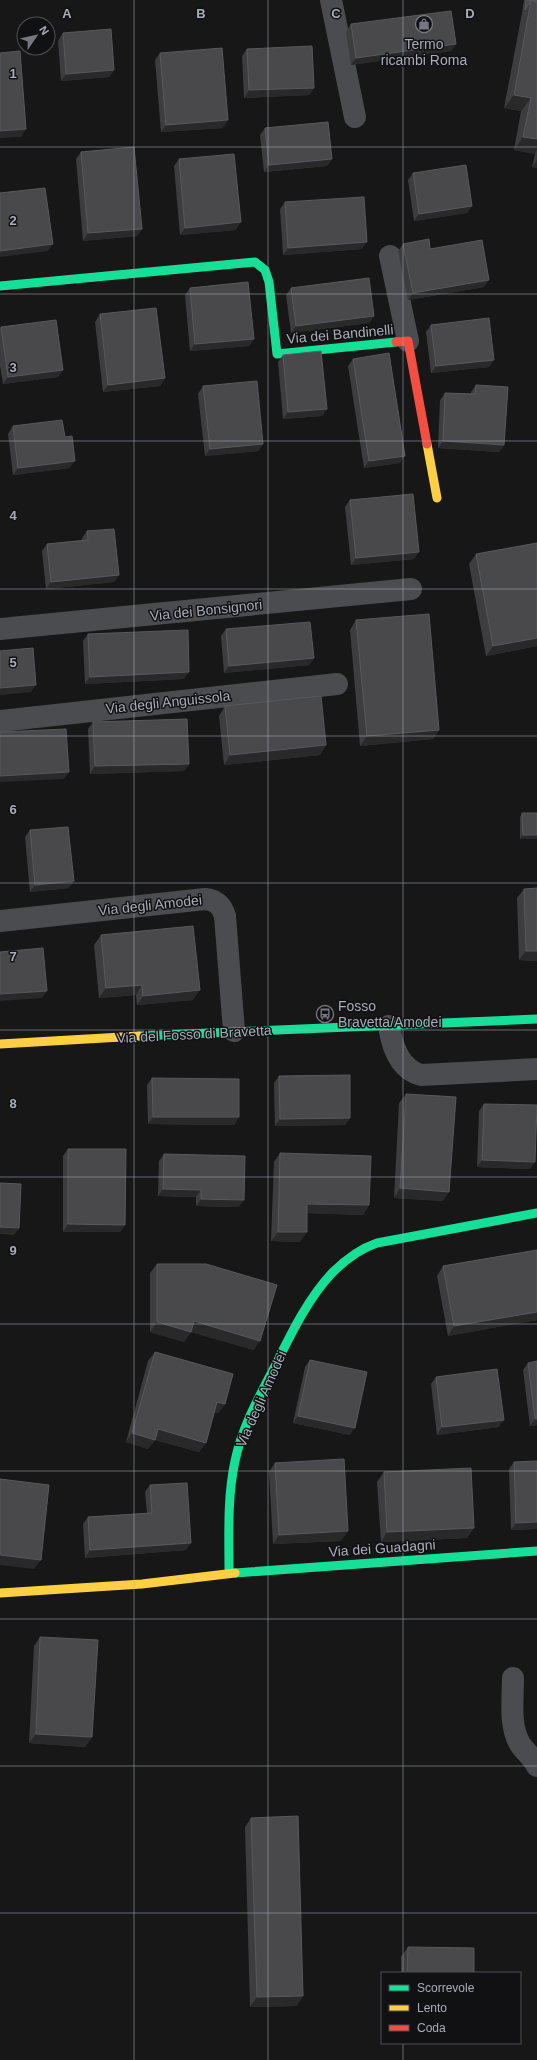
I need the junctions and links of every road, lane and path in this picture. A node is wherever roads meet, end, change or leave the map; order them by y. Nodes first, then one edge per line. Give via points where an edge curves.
1 (331, 0) edge
2 (354, 118) dead end
3 (390, 256) dead end
4 (0, 286) edge
5 (408, 342) junction
6 (437, 498) dead end
7 (411, 589) dead end
8 (0, 629) edge
9 (337, 684) dead end
10 (0, 721) edge
11 (0, 921) edge
12 (537, 1019) edge
13 (389, 1026) junction
14 (234, 1031) junction
15 (0, 1044) edge
16 (537, 1069) edge
17 (537, 1213) edge
18 (537, 1551) edge
19 (229, 1573) junction
20 (0, 1593) edge
21 (513, 1678) dead end
22 (537, 1766) edge

1 - 2 street
3 - 5 street
4 - 5 street, Via dei Bandinelli via 255,262 265,270 269,282 277,354
5 - 6 street, Via dei Bandinelli
7 - 8 street, Via dei Bonsignori
9 - 10 street, Via degli Anguissola
11 - 14 street, Via degli Amodei via 205,899 215,902 220,905 225,916
12 - 13 street, Via del Fosso di Bravetta
13 - 14 street, Via del Fosso di Bravetta
13 - 16 street via 396,1053 412,1073 421,1076
14 - 15 street, Via del Fosso di Bravetta
17 - 19 street, Via degli Amodei via 381,1241 351,1256 328,1279 288,1339 253,1409 238,1448 230,1503
18 - 19 street, Via dei Guadagni
19 - 20 street via 142,1584
21 - 22 street via 516,1733 520,1744

